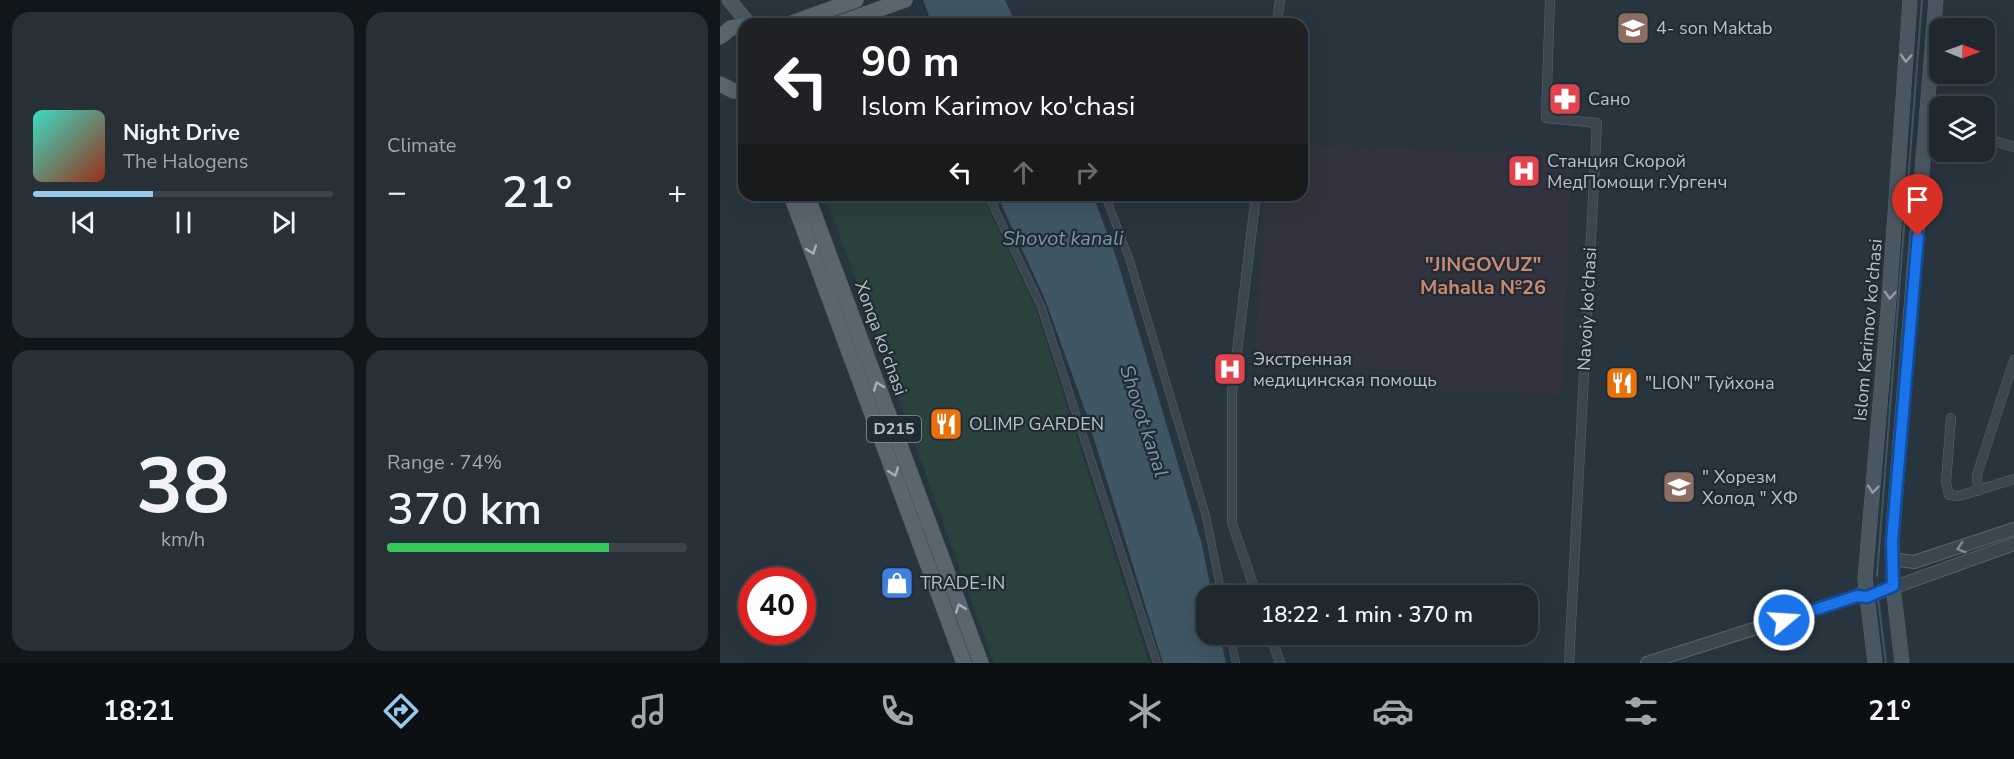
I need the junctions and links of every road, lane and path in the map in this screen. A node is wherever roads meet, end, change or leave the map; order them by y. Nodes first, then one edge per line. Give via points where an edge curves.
1 (729, 0) edge
2 (856, 0) edge
3 (905, 0) edge
4 (1280, 0) edge
5 (1550, 0) edge
6 (1910, 0) edge
7 (1936, 0) edge
8 (743, 18) edge
9 (806, 18) edge
10 (854, 18) edge
11 (1278, 18) edge
12 (738, 27) edge
13 (720, 37) edge
14 (1934, 96) edge
15 (1995, 141) edge
16 (2014, 147) edge
17 (1929, 150) edge
18 (795, 201) edge
19 (807, 201) edge
20 (991, 201) edge
21 (1107, 201) edge
22 (1255, 201) edge
23 (1896, 210) junction
24 (1920, 212) junction
25 (809, 220) junction
26 (2014, 360) edge
27 (1951, 418) dead end
28 (2014, 479) edge
29 (1978, 491) junction
30 (2014, 529) edge
31 (2014, 544) edge
32 (1892, 559) junction
33 (1220, 585) edge
34 (1253, 585) edge
35 (1893, 586) junction
36 (1863, 594) junction
37 (1232, 645) edge
38 (1274, 645) edge
39 (964, 663) edge
40 (981, 663) edge
41 (1157, 663) edge
42 (1236, 663) edge
43 (1280, 663) edge
44 (1569, 663) edge
45 (1647, 663) edge
46 (1875, 663) edge
47 (1902, 663) edge

1 - 8 main road
2 - 9 main road
3 - 10 main road
4 - 11 street
5 - 44 street, Navoiy ko'chasi via 1546,118 1597,123
6 -> 23 main road, Islom Karimov ko'chasi
7 - 14 main road
12 - 13 main road
15 - 16 street
17 - 24 main road
18 - 25 main road, Xonqa ko'chasi / D215
19 - 25 main road, Xonqa ko'chasi / D215
20 - 41 street via 1041,306
21 - 33 street via 1130,261 1206,516
22 - 34 street via 1232,405 1232,523
23 - 24 street
23 -> 36 main road, Islom Karimov ko'chasi
24 - 32 main road
25 -> 39 main road, Xonqa ko'chasi / D215
40 -> 25 main road, Xonqa ko'chasi / D215
26 - 29 street via 1977,475
27 - 29 street via 1946,482 1949,495
28 - 29 street
30 -> 32 street via 1914,562
31 - 35 street
32 - 35 main road
35 - 36 street
35 - 47 main road
36 - 45 street
36 - 46 main road, Islom Karimov ko'chasi
37 - 42 street
38 - 43 street

